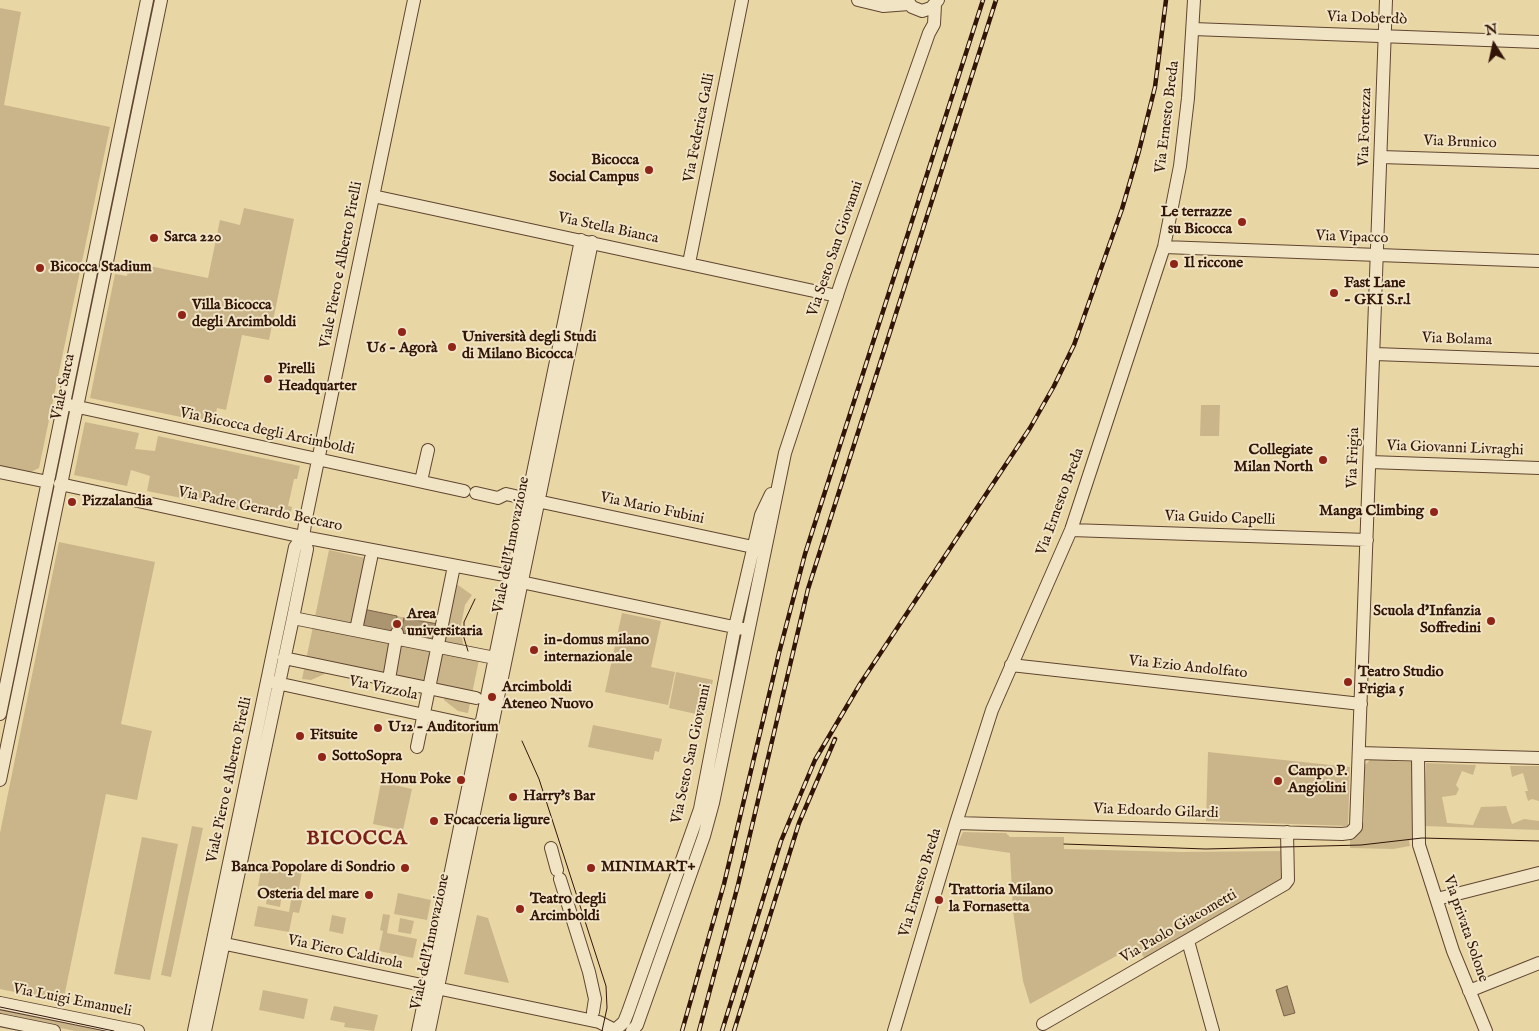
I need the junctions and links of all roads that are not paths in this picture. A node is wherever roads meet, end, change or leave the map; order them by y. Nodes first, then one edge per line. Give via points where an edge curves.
1 (147, 0) edge
2 (161, 0) edge
3 (414, 0) edge
4 (742, 0) edge
5 (858, 0) edge
6 (1194, 0) edge
7 (1386, 0) edge
8 (937, 3) edge
9 (912, 5) edge
10 (1193, 29) junction
11 (928, 33) junction
12 (1385, 36) junction
13 (1539, 42) edge
14 (1381, 158) junction
15 (1539, 162) edge
16 (373, 196) junction
17 (587, 241) junction
18 (1164, 247) junction
19 (1378, 255) junction
20 (1539, 261) edge
21 (689, 263) junction
22 (837, 296) junction
23 (1374, 354) junction
24 (1539, 360) edge
25 (64, 404) junction
26 (77, 407) junction
27 (428, 450) dead end
28 (318, 460) junction
29 (1370, 462) junction
30 (1539, 468) edge
31 (0, 472) edge
32 (779, 477) junction
33 (421, 481) junction
34 (54, 483) junction
35 (532, 500) junction
36 (1071, 530) junction
37 (302, 537) junction
38 (1367, 540) junction
39 (753, 548) junction
40 (371, 558) dead end
41 (761, 561) junction
42 (454, 566) junction
43 (516, 579) junction
44 (293, 618) junction
45 (735, 627) junction
46 (356, 630) junction
47 (748, 630) junction
48 (397, 636) junction
49 (438, 647) junction
50 (284, 658) junction
51 (495, 658) junction
52 (1011, 665) junction
53 (388, 680) junction
54 (273, 682) junction
55 (429, 688) junction
56 (476, 698) dead end
57 (1361, 704) junction
58 (0, 714) edge
59 (424, 715) junction
60 (487, 728) junction
61 (417, 747) dead end
62 (1359, 753) junction
63 (1418, 755) junction
64 (1539, 758) edge
65 (0, 780) edge
66 (956, 823) junction
67 (1354, 830) joint
68 (1287, 832) junction
69 (551, 848) dead end
70 (1539, 873) edge
71 (1437, 899) junction
72 (1188, 940) junction
73 (219, 943) junction
74 (1539, 963) edge
75 (432, 987) junction
76 (1469, 991) junction
77 (0, 1003) edge
78 (593, 1012) dead end
79 (0, 1020) edge
80 (1044, 1024) dead end
81 (634, 1028) edge
82 (614, 1030) edge
83 (54, 1031) edge
84 (138, 1031) edge
85 (194, 1031) edge
86 (206, 1031) edge
87 (418, 1031) edge
88 (429, 1031) edge
89 (894, 1031) edge
90 (1213, 1031) edge
91 (1486, 1031) edge

1 - 25 street, Viale Sarca
2 - 26 street, Viale Sarca
3 - 16 street, Viale Piero e Alberto Pirelli
4 - 21 street, Via Federica Galli
5 - 9 street, Via Sesto San Giovanni via 883,6
6 - 10 street, Via Ernesto Breda
7 - 12 street, Via Fortezza
8 - 9 street, Via Sesto San Giovanni via 928,10
8 - 11 street, Via Sesto San Giovanni via 934,24
9 - 11 street
10 - 12 street, Via Doberdò
10 - 18 street, Via Ernesto Breda via 1180,166
11 - 22 street, Via Sesto San Giovanni
12 - 13 street, Via Doberdò
12 - 14 street, Via Fortezza
14 - 15 street, Via Brunico
14 - 19 street, Via Fortezza
16 - 17 street, Via Stella Bianca
16 - 28 street, Viale Piero e Alberto Pirelli
17 - 21 street, Via Stella Bianca
17 - 35 street, Viale dell'Innovazione
18 - 19 street, Via Vipacco
18 - 36 street, Via Ernesto Breda
19 - 20 street, Via Vipacco
19 - 23 street, Via Frigia
21 - 22 street, Via Stella Bianca
22 - 32 street, Via Sesto San Giovanni
23 - 24 street, Via Bolama
23 - 29 street, Via Frigia
25 - 26 street, Via Bicocca degli Arcimboldi
25 - 34 street, Viale Sarca
26 - 28 street, Via Bicocca degli Arcimboldi
26 - 34 street, Viale Sarca
27 - 33 street
28 - 33 street, Via Bicocca degli Arcimboldi
28 - 37 street, Viale Piero e Alberto Pirelli
29 - 30 street, Via Giovanni Livraghi
29 - 38 street, Via Frigia
31 - 34 street, Via Padre Gerardo Beccaro
32 - 39 street, Via Sesto San Giovanni via 761,514
32 - 41 street, Via Sesto San Giovanni
33 - 35 street, Via Bicocca degli Arcimboldi via 498,498 506,494
34 - 37 street, Via Padre Gerardo Beccaro
34 - 58 street, Viale Sarca
34 - 65 street, Viale Sarca
35 - 39 street, Via Mario Fubini
35 - 43 street, Viale dell'Innovazione
36 - 38 street, Via Guido Capelli
36 - 52 street, Via Ernesto Breda
37 - 42 street, Via Padre Gerardo Beccaro
37 - 44 street, Viale Piero e Alberto Pirelli via 307,549
37 - 54 street, Viale Piero e Alberto Pirelli via 295,547
38 - 57 street, Via Frigia
39 - 41 street via 759,550
39 - 45 street, Via Sesto San Giovanni
40 - 46 street
41 - 47 street, Via Sesto San Giovanni
42 - 43 street, Via Padre Gerardo Beccaro
42 - 49 street
43 - 45 street, Via Padre Gerardo Beccaro
43 - 51 street, Viale dell'Innovazione
43 - 60 street, Viale dell'Innovazione
44 - 46 street
44 - 50 street, Viale Piero e Alberto Pirelli
45 - 47 street, Via Padre Gerardo Beccaro
45 - 82 street, Via Sesto San Giovanni via 700,809 628,1012 624,1022
46 - 48 street
47 - 81 street, Via Sesto San Giovanni via 704,836
48 - 49 street
48 - 53 street
49 - 51 street
49 - 55 street
50 - 53 street, Via Vizzola
50 - 54 street, Viale Piero e Alberto Pirelli
51 - 60 street, Viale dell'Innovazione
52 - 57 street, Via Ezio Andolfato
52 - 66 street, Via Ernesto Breda
53 - 55 street, Via Vizzola
54 - 59 street, Via Vizzola
54 - 73 street, Viale Piero e Alberto Pirelli
55 - 56 street, Via Vizzola
55 - 59 street
57 - 62 street, Via Frigia
59 - 60 street, Via Vizzola
59 - 61 street
60 - 75 street, Viale dell'Innovazione
62 - 63 street
62 - 67 street, Via Frigia via 1357,823
63 - 64 street
63 - 71 street, Via privata Solone via 1417,835
66 - 68 street, Via Edoardo Gilardi
66 - 89 street, Via Ernesto Breda
67 - 68 street, Via Edoardo Gilardi via 1345,834
68 - 72 street, Via Paolo Giacometti via 1286,884
69 - 78 street via 589,972 595,999
70 - 71 street
71 - 76 street, Via privata Solone
72 - 80 street, Via Paolo Giacometti
72 - 90 street
73 - 75 street, Via Piero Caldirola
73 - 85 street, Viale Piero e Alberto Pirelli
73 - 86 street, Viale Piero e Alberto Pirelli
74 - 76 street
75 - 82 street, Via Piero Caldirola via 599,1022
75 - 87 street, Viale dell'Innovazione
75 - 88 street, Viale dell'Innovazione
76 - 91 street, Via privata Solone
77 - 84 street, Via Luigi Emanueli
79 - 83 street

